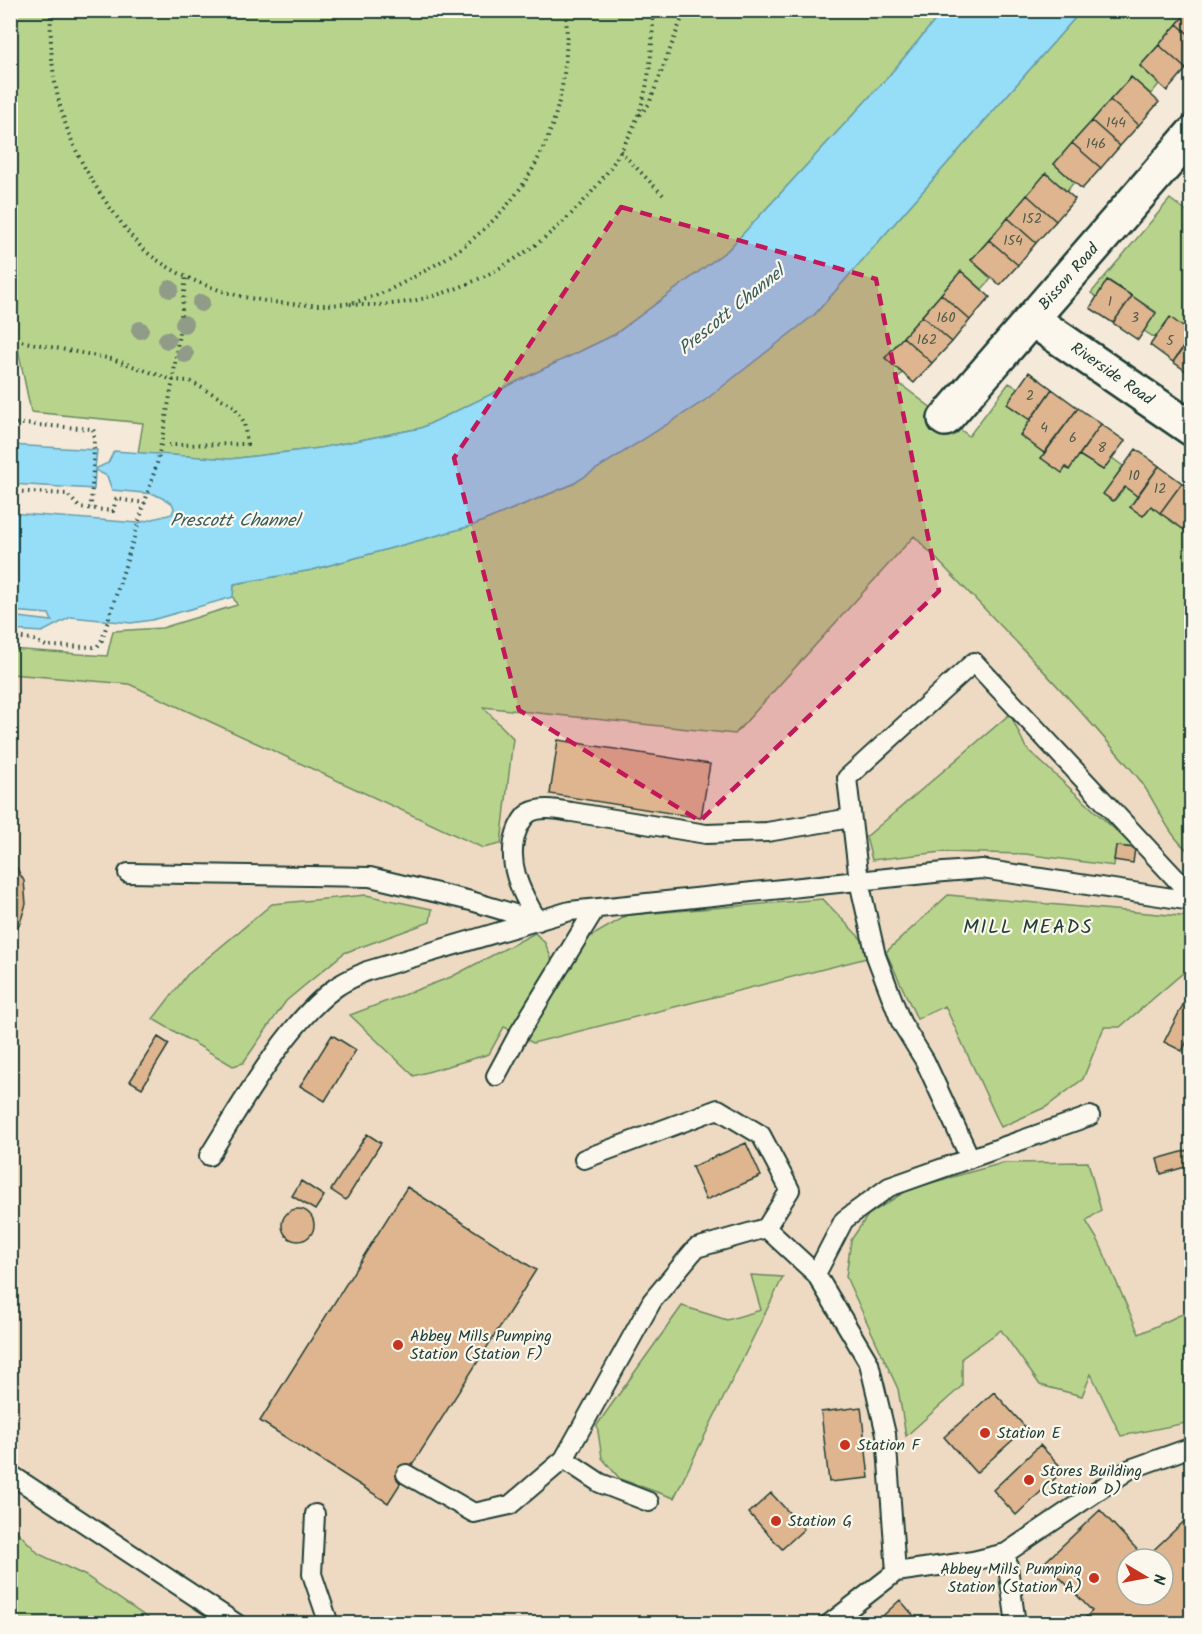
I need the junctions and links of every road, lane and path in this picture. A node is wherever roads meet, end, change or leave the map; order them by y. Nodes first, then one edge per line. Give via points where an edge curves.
1 (51, 10) edge
2 (566, 10) edge
3 (653, 10) edge
4 (685, 10) edge
5 (638, 118) junction
6 (1191, 134) edge
7 (620, 151) junction
8 (664, 196) dead end
9 (186, 276) junction
10 (346, 304) junction
11 (1033, 320) junction
12 (10, 339) edge
13 (173, 380) junction
14 (945, 419) dead end
15 (10, 423) edge
16 (1191, 429) edge
17 (169, 444) dead end
18 (10, 491) edge
19 (145, 503) junction
20 (91, 508) junction
21 (10, 637) edge
22 (851, 818) junction
23 (128, 873) dead end
24 (859, 881) junction
25 (1191, 898) edge
26 (595, 909) junction
27 (538, 921) junction
28 (496, 1076) dead end
29 (1090, 1116) dead end
30 (209, 1156) dead end
31 (970, 1158) junction
32 (584, 1159) dead end
33 (766, 1228) junction
34 (816, 1274) junction
35 (1191, 1447) edge
36 (564, 1459) junction
37 (10, 1474) edge
38 (406, 1474) dead end
39 (649, 1502) dead end
40 (315, 1514) dead end
41 (1006, 1553) junction
42 (896, 1572) junction
43 (237, 1623) edge
44 (329, 1623) edge
45 (829, 1623) edge
46 (1016, 1623) edge

1 - 9 path via 49,51 55,90 72,146 88,177 131,237
2 - 10 path via 566,69 555,124 537,164 514,198 483,232 447,260 410,280
3 - 5 path via 650,58
4 - 5 path via 649,104
5 - 7 path
6 - 11 street, Bisson Road
7 - 8 path
7 - 10 path via 571,214 509,262 476,280 421,300 375,307
9 - 10 path via 242,296 288,303
9 - 13 path
11 - 14 street, Bisson Road
11 - 16 street, Riverside Road
12 - 13 path via 112,359
13 - 17 path via 190,381 234,406 244,422 247,444
13 - 19 path via 158,460
15 - 20 path via 93,429
18 - 20 path via 67,494 79,507
19 - 20 path via 116,498 113,511
19 - 21 path via 97,647 46,646 33,639
22 - 24 lane
22 - 25 lane via 847,778 974,662
22 - 27 lane via 767,832 706,834 563,811 529,813 514,839 513,861 521,891
23 - 27 lane via 370,877
24 - 25 lane via 982,869
24 - 26 lane
24 - 31 lane via 876,956 901,1022 925,1061
26 - 27 lane
26 - 28 lane
27 - 30 lane via 367,971 336,986 308,1011 251,1089
29 - 31 lane
31 - 34 lane via 889,1187 844,1220
32 - 33 lane via 718,1109 761,1135 790,1190
33 - 34 lane
33 - 36 lane via 696,1248 652,1301
34 - 42 lane via 869,1363 885,1434
35 - 41 lane via 1130,1469
36 - 38 lane via 510,1505 474,1513
36 - 39 lane via 600,1483
37 - 43 lane
40 - 44 lane via 312,1574
41 - 42 lane
41 - 46 lane
42 - 45 lane

